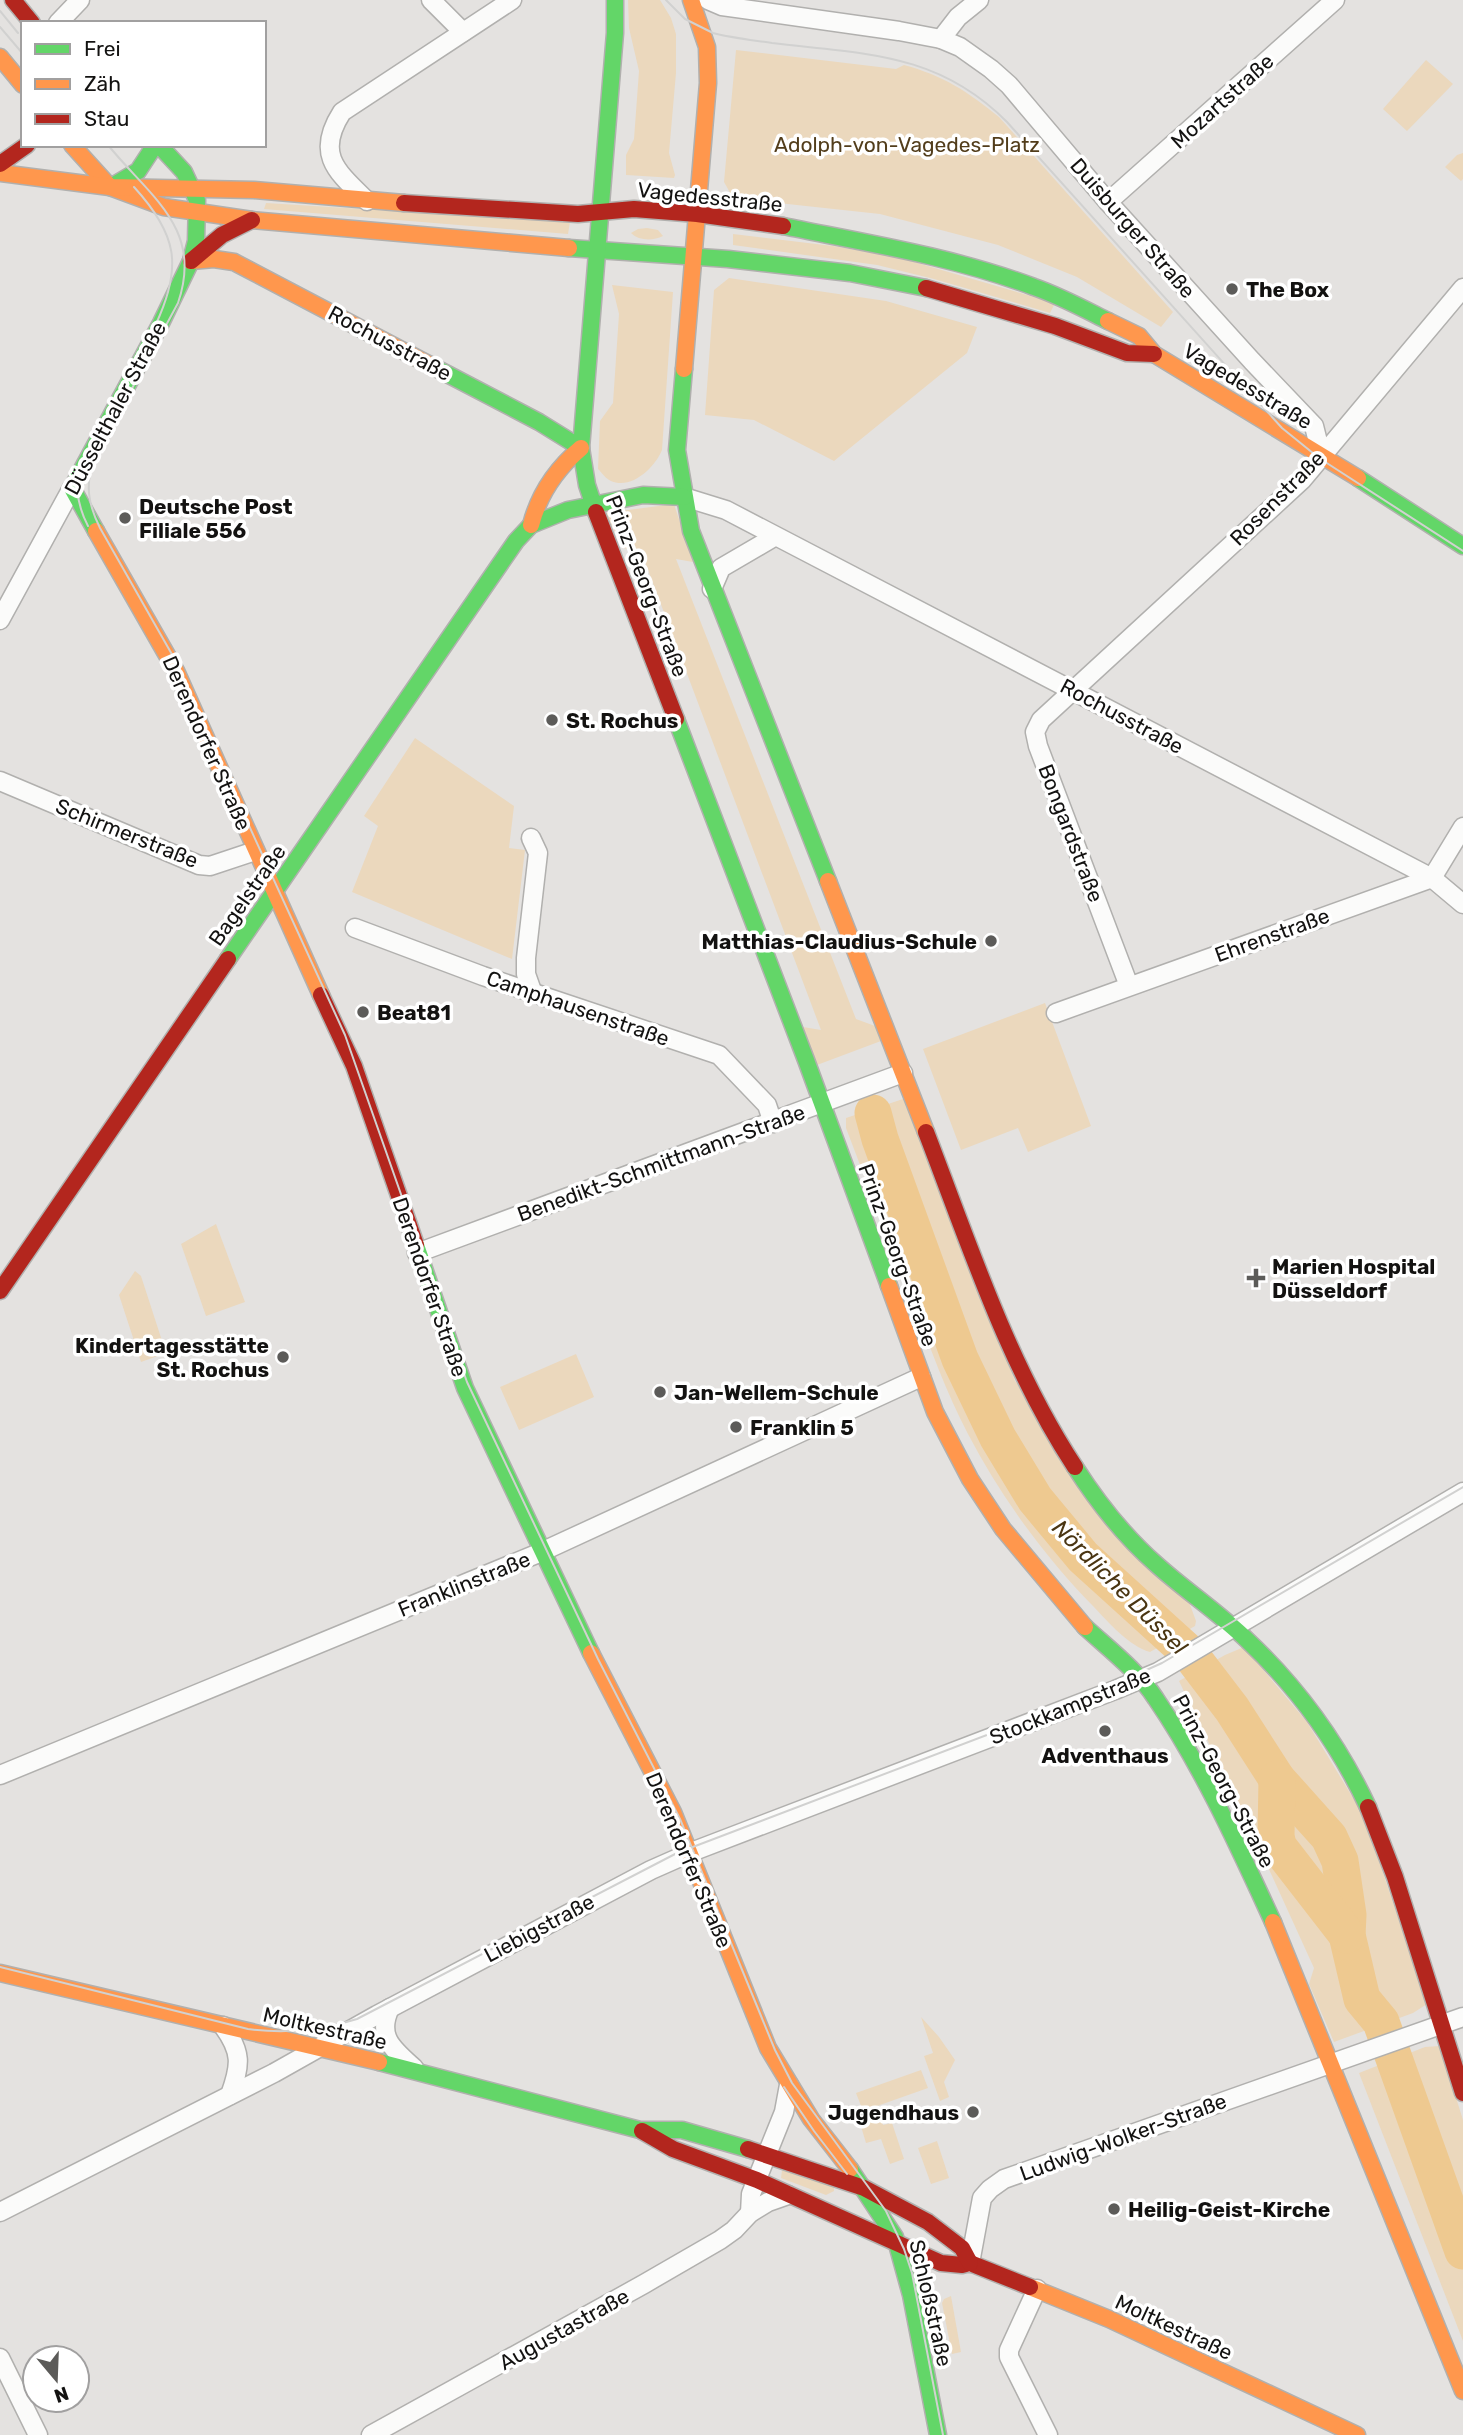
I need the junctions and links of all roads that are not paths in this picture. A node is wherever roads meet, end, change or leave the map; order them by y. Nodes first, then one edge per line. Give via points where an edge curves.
1 (13, 0) edge
2 (80, 0) edge
3 (431, 0) edge
4 (512, 0) edge
5 (691, 0) edge
6 (708, 0) edge
7 (979, 0) edge
8 (1335, 0) edge
9 (613, 4) edge
10 (30, 21) edge
11 (60, 21) edge
12 (463, 32) junction
13 (941, 39) junction
14 (0, 57) edge
15 (21, 83) edge
16 (24, 147) edge
17 (74, 147) edge
18 (156, 147) edge
19 (159, 147) edge
20 (0, 164) edge
21 (0, 173) edge
22 (110, 187) junction
23 (193, 187) junction
24 (254, 190) junction
25 (367, 201) junction
26 (1108, 202) junction
27 (600, 211) junction
28 (198, 213) junction
29 (697, 214) junction
30 (252, 220) junction
31 (597, 251) junction
32 (694, 257) junction
33 (191, 261) junction
34 (1463, 288) edge
35 (1154, 355) junction
36 (581, 448) junction
37 (677, 450) junction
38 (1321, 454) junction
39 (666, 467) dead end
40 (72, 488) junction
41 (684, 497) junction
42 (592, 504) junction
43 (531, 525) junction
44 (774, 537) junction
45 (1463, 546) edge
46 (712, 589) junction
47 (0, 620) edge
48 (1072, 690) junction
49 (0, 782) edge
50 (1463, 827) edge
51 (531, 838) dead end
52 (255, 851) junction
53 (1432, 878) junction
54 (274, 893) junction
55 (1463, 904) edge
56 (355, 928) dead end
57 (1129, 986) junction
58 (532, 991) junction
59 (1056, 1013) dead end
60 (904, 1073) junction
61 (821, 1105) junction
62 (773, 1123) junction
63 (417, 1253) junction
64 (0, 1291) edge
65 (921, 1377) junction
66 (1463, 1492) edge
67 (543, 1552) junction
68 (1234, 1628) junction
69 (1141, 1680) junction
70 (0, 1775) edge
71 (690, 1852) junction
72 (0, 1973) edge
73 (390, 2008) junction
74 (1463, 2017) edge
75 (1441, 2024) junction
76 (223, 2026) junction
77 (318, 2049) junction
78 (1332, 2062) junction
79 (416, 2071) junction
80 (789, 2085) junction
81 (1463, 2093) edge
82 (230, 2095) junction
83 (640, 2130) junction
84 (768, 2154) junction
85 (757, 2180) junction
86 (864, 2188) junction
87 (788, 2194) junction
88 (806, 2203) junction
89 (0, 2212) edge
90 (750, 2213) junction
91 (940, 2232) junction
92 (898, 2245) junction
93 (970, 2263) junction
94 (1037, 2289) junction
95 (0, 2358) edge
96 (1463, 2391) edge
97 (38, 2435) edge
98 (372, 2435) edge
99 (938, 2435) edge
100 (1048, 2435) edge
101 (1357, 2435) edge

1 - 10 main road
2 - 11 street
3 - 12 street
4 - 12 street
5 - 29 main road via 707,47 709,83
6 - 13 street, Duisburger Straße
7 - 13 street
8 - 26 street, Mozartstraße
9 - 27 main road, Prinz-Georg-Straße via 615,33
12 - 25 street via 342,112 331,129 332,161
13 - 26 street, Duisburger Straße via 960,47 1009,85
14 - 15 main road
16 - 20 main road
17 - 22 main road
18 - 22 main road via 144,166
19 - 23 main road
21 - 22 main road
22 - 23 main road, Vagedesstraße
22 - 28 main road, Vagedesstraße via 147,202
23 - 24 main road, Vagedesstraße
23 - 28 main road, Düsselthaler Straße
24 - 25 main road, Vagedesstraße
24 - 28 main road
25 - 27 main road, Vagedesstraße via 578,214
26 - 38 street, Duisburger Straße via 1314,426
27 - 29 main road, Vagedesstraße
27 - 31 main road, Prinz-Georg-Straße
28 - 30 main road, Vagedesstraße
28 - 33 main road, Düsselthaler Straße
29 - 32 main road
29 - 35 main road, Vagedesstraße via 819,232 1001,276 1064,299 1139,336
30 - 31 main road, Vagedesstraße
30 - 33 main road via 222,235
31 - 32 main road, Vagedesstraße
31 - 36 main road, Prinz-Georg-Straße
32 - 35 main road, Vagedesstraße via 784,264 899,281 998,308 1127,353
32 - 37 main road
33 - 36 main road, Rochusstraße via 234,262
33 - 40 main road, Düsselthaler Straße
34 - 38 street, Rosenstraße
35 - 38 main road, Vagedesstraße
36 - 42 main road, Prinz-Georg-Straße
36 - 43 main road, Bagelstraße via 566,459 550,483 535,507
37 - 39 main road
37 - 41 main road
38 - 45 main road
38 - 48 street, Rosenstraße via 1302,480
40 - 47 street, Düsselthaler Straße
40 - 52 main road, Derendorfer Straße via 176,671
41 - 42 main road, Rochusstraße via 648,489
41 - 44 street, Rochusstraße via 726,510
41 - 46 main road via 693,541
42 - 43 main road, Bagelstraße
42 - 61 main road, Prinz-Georg-Straße
43 - 54 main road, Bagelstraße
44 - 46 street via 720,568
44 - 48 street, Rochusstraße
46 - 60 main road
48 - 53 street, Rochusstraße
48 - 57 street, Bongardstraße via 1035,732
49 - 52 street, Schirmerstraße via 199,865 210,866
50 - 53 street
51 - 58 street via 538,853 526,958
52 - 54 main road, Derendorfer Straße
53 - 55 street, Rochusstraße
53 - 57 street, Ehrenstraße
54 - 63 main road, Derendorfer Straße via 354,1066
54 - 64 main road, Bagelstraße
56 - 58 street, Camphausenstraße
57 - 59 street, Ehrenstraße
58 - 62 street, Camphausenstraße via 719,1055 762,1099
60 - 61 street, Benedikt-Schmittmann-Straße
60 - 68 main road via 1007,1341 1051,1431 1125,1533
61 - 62 street, Benedikt-Schmittmann-Straße
61 - 65 main road, Prinz-Georg-Straße
62 - 63 street, Benedikt-Schmittmann-Straße
63 - 67 main road, Derendorfer Straße via 465,1388
65 - 67 street, Franklinstraße
65 - 69 main road, Prinz-Georg-Straße via 953,1448 1003,1529 1075,1618
66 - 68 street, Stockkampstraße
67 - 70 street, Franklinstraße
67 - 71 main road, Derendorfer Straße
68 - 69 street, Stockkampstraße
68 - 75 main road via 1314,1717 1360,1787 1384,1842
69 - 71 street, Stockkampstraße
69 - 78 main road, Prinz-Georg-Straße via 1169,1717 1237,1842
71 - 73 street, Liebigstraße
71 - 80 main road, Derendorfer Straße via 768,2048
72 - 76 main road, Moltkestraße
73 - 77 street, Liebigstraße
73 - 79 street via 384,2024 386,2037
74 - 75 street, Ludwig-Wolker-Straße
75 - 78 street, Ludwig-Wolker-Straße
75 - 81 main road
76 - 77 main road, Moltkestraße
76 - 82 street via 235,2042 238,2057
77 - 79 main road, Moltkestraße
77 - 82 street, Liebigstraße
78 - 93 street, Ludwig-Wolker-Straße via 1004,2179 982,2198
78 - 96 main road, Prinz-Georg-Straße
79 - 83 main road, Moltkestraße
80 - 84 street
80 - 86 main road, Derendorfer Straße
82 - 89 street, Liebigstraße
83 - 84 main road, Moltkestraße via 682,2130
83 - 85 main road, Moltkestraße via 673,2149
84 - 85 street
84 - 86 main road, Moltkestraße
85 - 87 main road, Moltkestraße
85 - 90 street
86 - 88 main road via 839,2200 819,2195
86 - 91 main road, Moltkestraße
86 - 92 main road, Schloßstraße
87 - 88 main road, Moltkestraße
87 - 90 street, Augustastraße
88 - 92 main road, Moltkestraße
90 - 98 street, Augustastraße via 720,2240
91 - 92 main road via 921,2233
91 - 93 main road, Moltkestraße via 962,2248
92 - 93 main road, Moltkestraße via 941,2263
92 - 99 main road, Schloßstraße
93 - 94 main road, Moltkestraße
94 - 100 street via 1009,2357
94 - 101 main road, Moltkestraße
95 - 97 street

